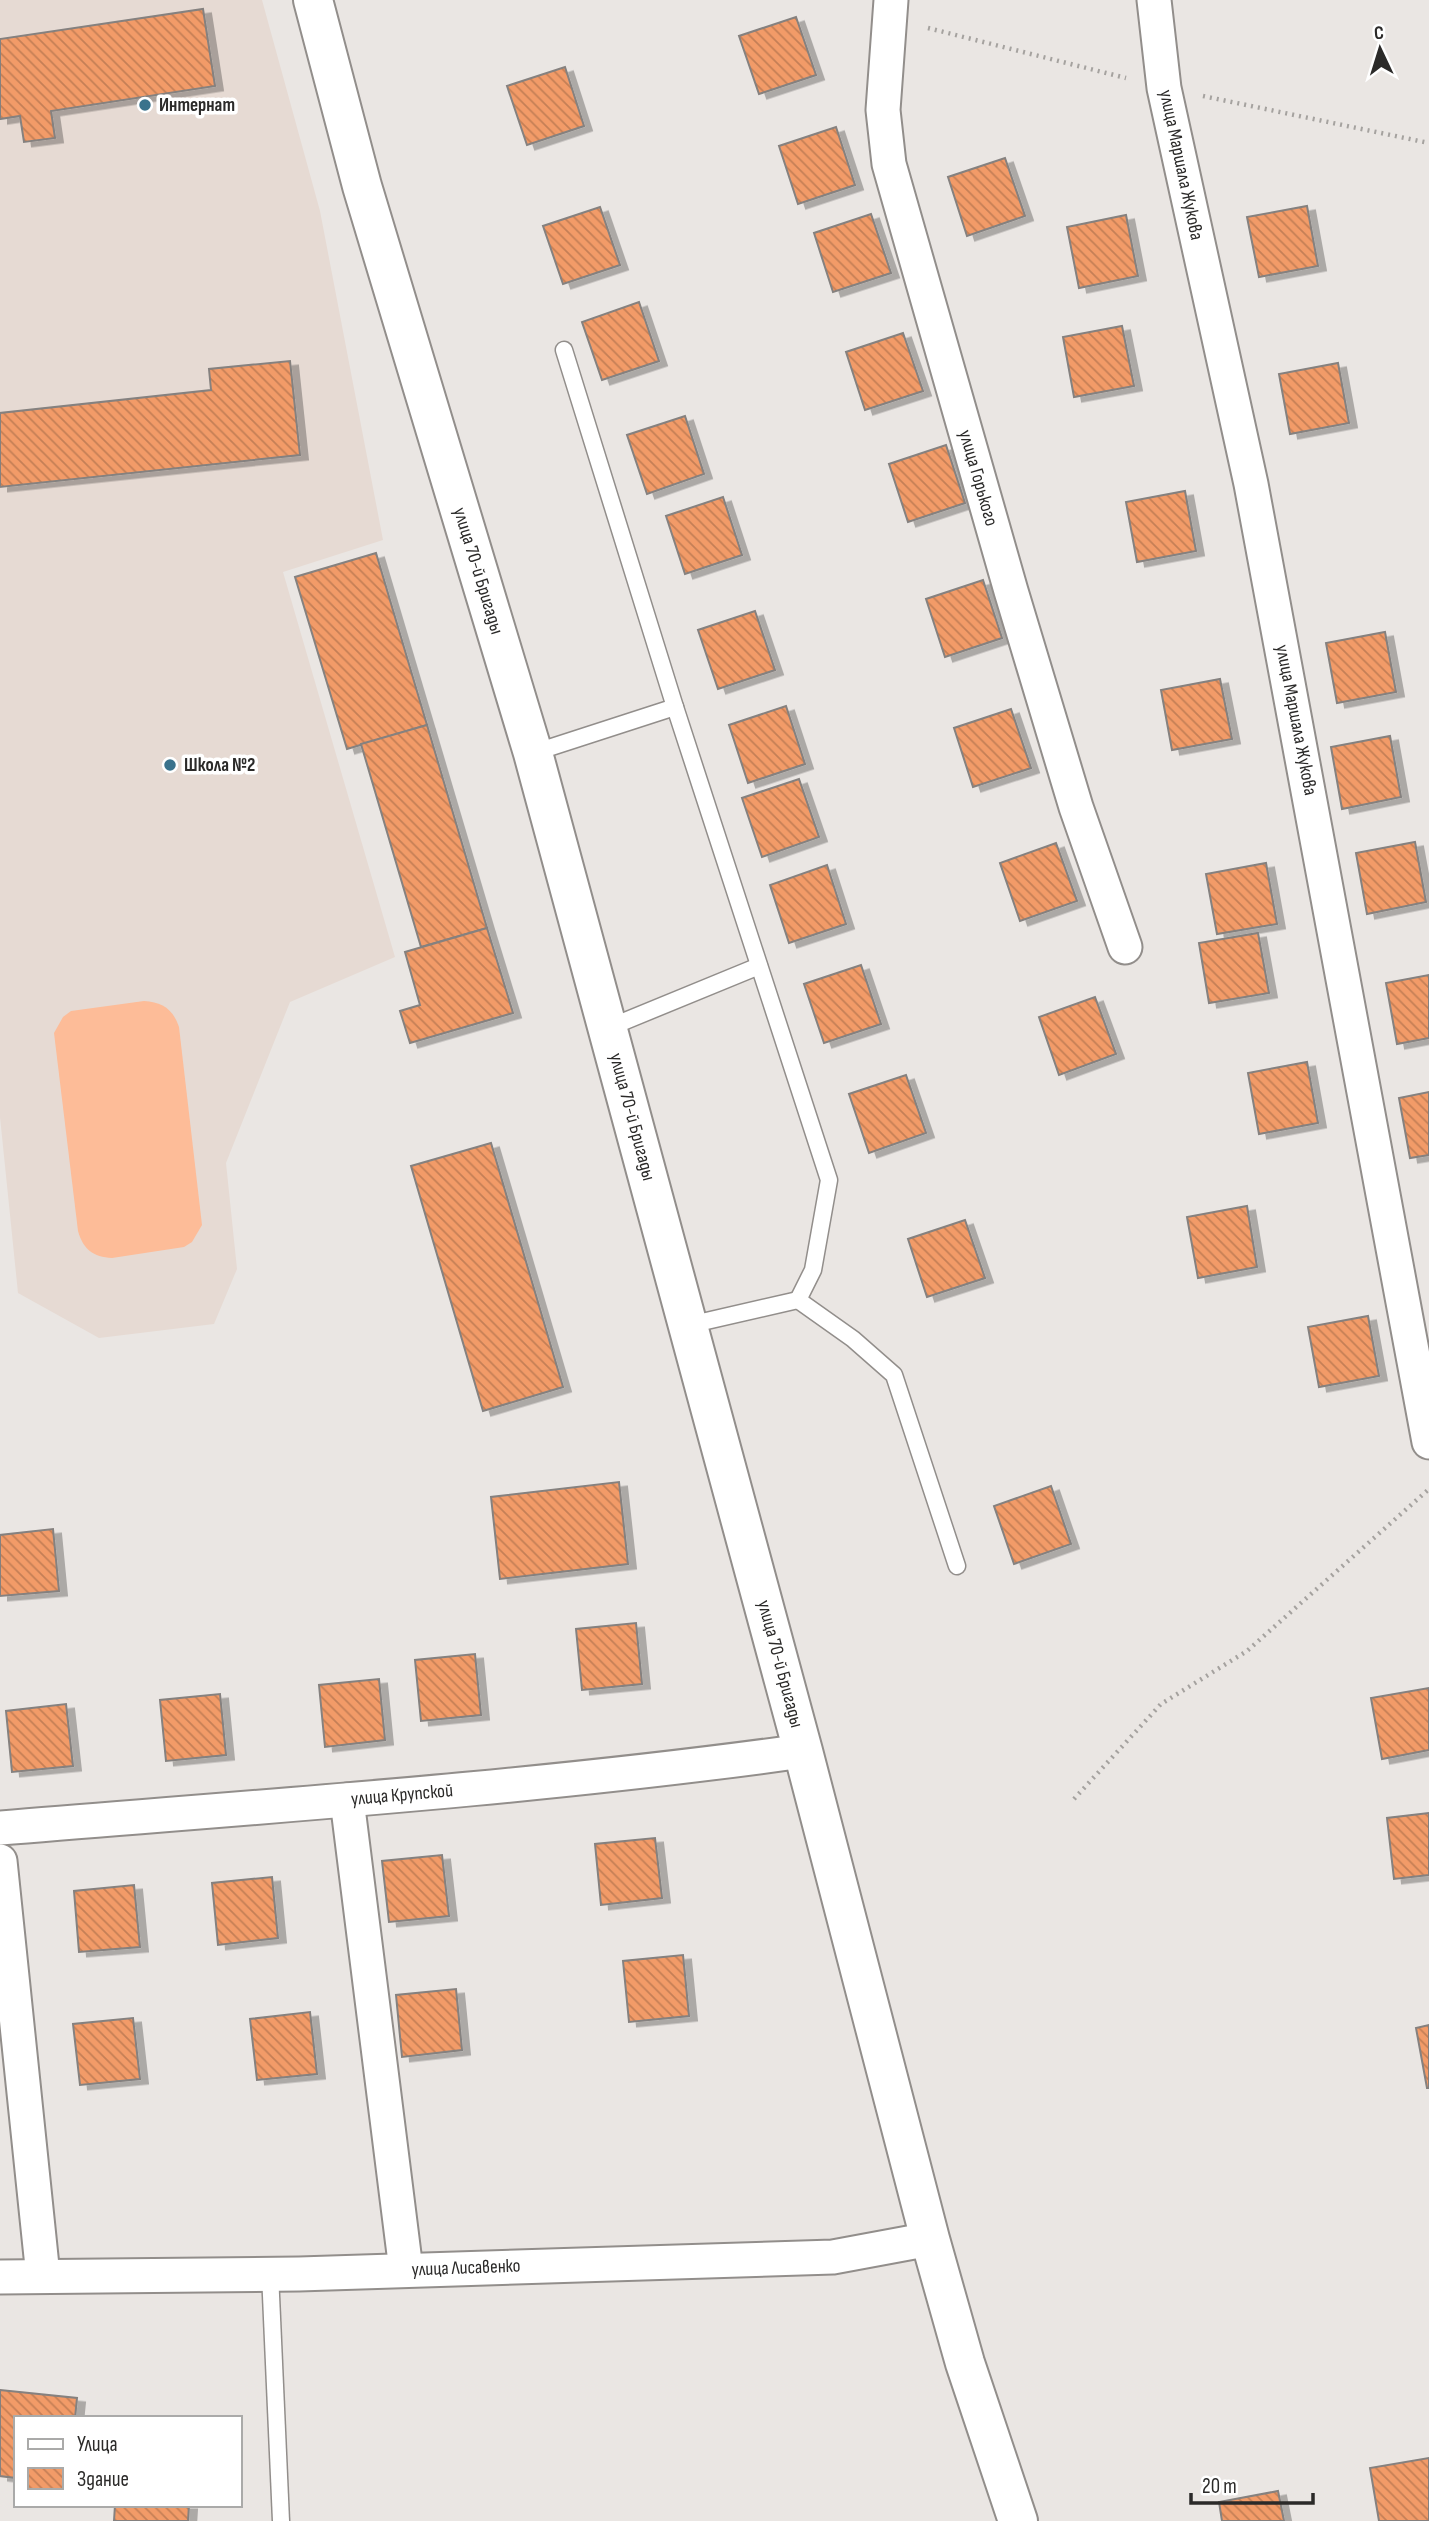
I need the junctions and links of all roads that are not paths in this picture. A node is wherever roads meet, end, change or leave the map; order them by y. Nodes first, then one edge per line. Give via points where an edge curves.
1 (313, 0) edge
2 (891, 0) edge
3 (1154, 0) edge
4 (564, 350) dead end
5 (675, 707) junction
6 (533, 753) junction
7 (1125, 947) dead end
8 (760, 966) junction
9 (608, 1028) junction
10 (798, 1300) junction
11 (689, 1325) junction
12 (1429, 1442) edge
13 (957, 1566) dead end
14 (803, 1751) junction
15 (347, 1800) junction
16 (0, 1828) edge
17 (0, 1861) edge
18 (930, 2239) junction
19 (406, 2270) junction
20 (270, 2273) junction
21 (43, 2276) junction
22 (0, 2277) edge
23 (281, 2521) edge
24 (1017, 2521) edge

1 - 6 main road, улица 70-й Бригады via 362,186
2 - 7 street, улица Горького via 883,110 889,164 1076,807
3 - 12 street, улица Маршала Жукова via 1164,88 1251,484
4 - 5 lane
5 - 6 lane
5 - 8 lane
6 - 9 main road, улица 70-й Бригады
8 - 9 lane
8 - 10 lane via 829,1180 813,1270
9 - 11 main road, улица 70-й Бригады
10 - 11 lane
10 - 13 lane via 894,1375
11 - 14 main road, улица 70-й Бригады
14 - 15 street, улица Крупской via 673,1769
14 - 18 main road, улица 70-й Бригады
15 - 16 street, улица Крупской
15 - 19 street
17 - 21 street
18 - 19 street, улица Лисавенко via 833,2257
18 - 24 main road, улица 70-й Бригады
19 - 20 street, улица Лисавенко
20 - 21 street, улица Лисавенко
20 - 23 lane
21 - 22 street, улица Лисавенко

